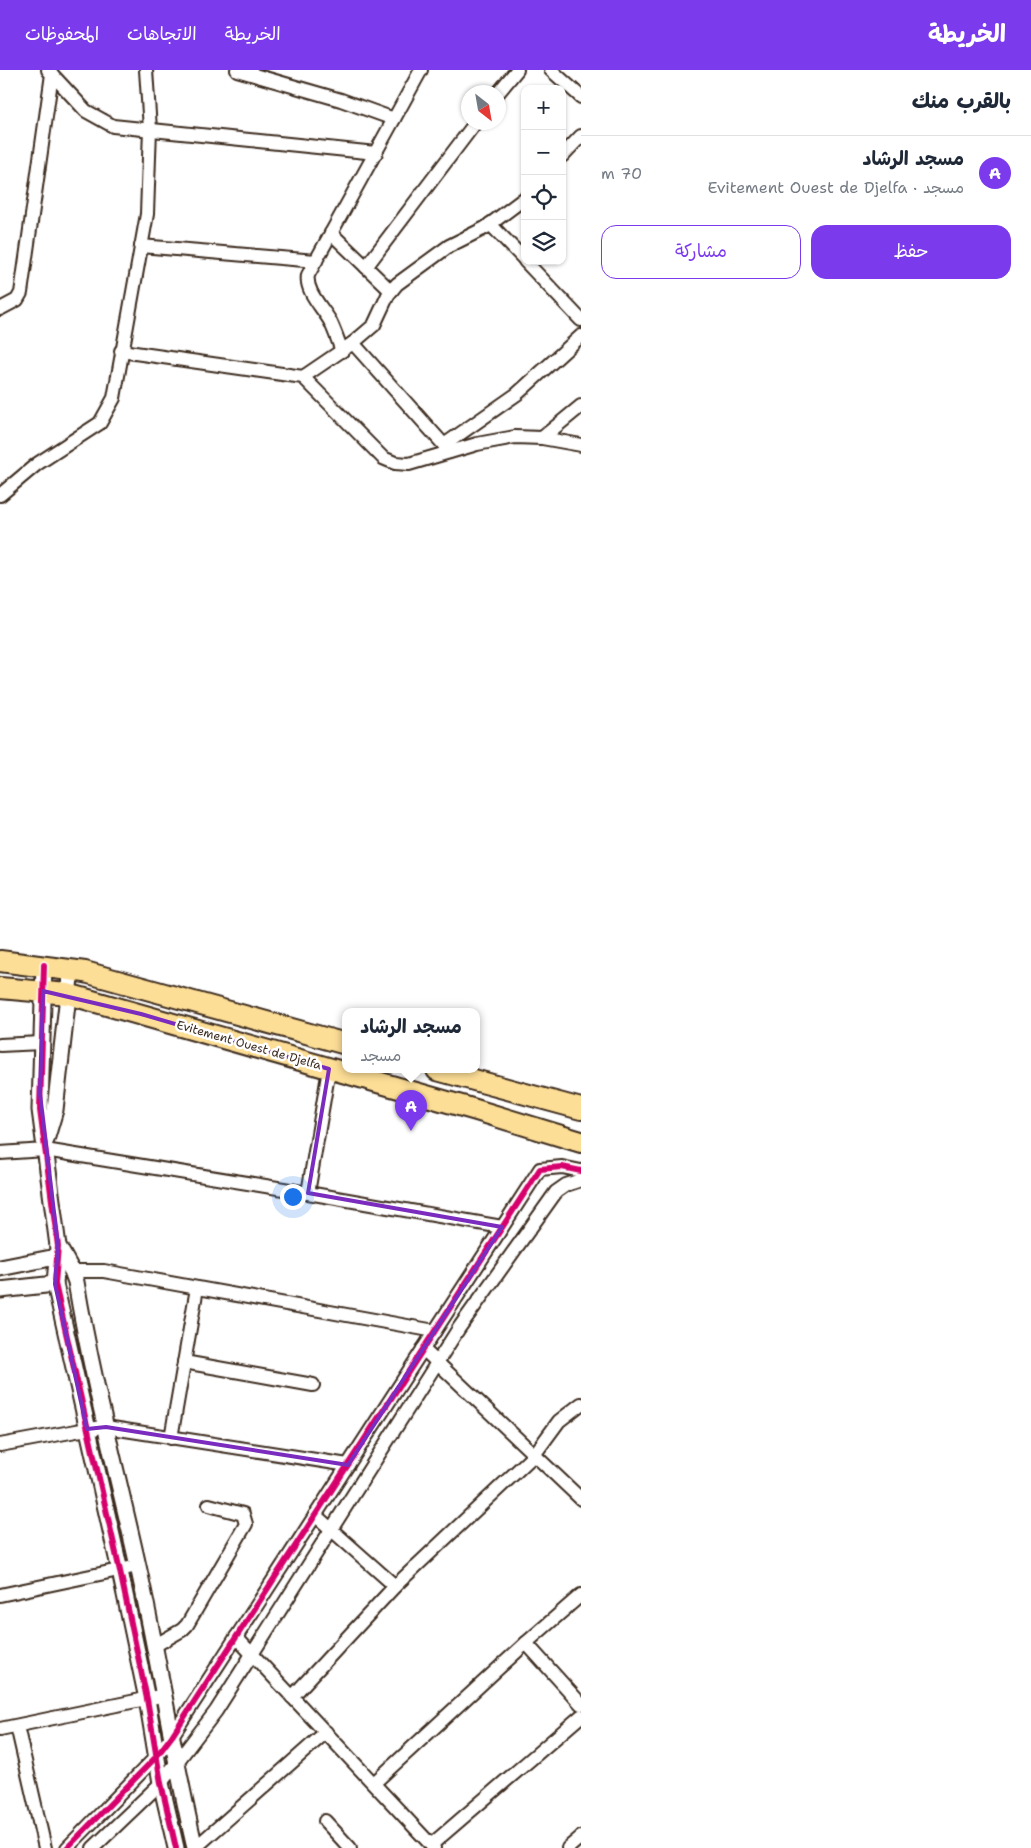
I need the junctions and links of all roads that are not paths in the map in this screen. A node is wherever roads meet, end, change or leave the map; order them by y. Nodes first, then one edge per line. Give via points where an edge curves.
1 (146, 70) edge
2 (237, 70) edge
3 (421, 70) edge
4 (517, 70) edge
5 (551, 70) edge
6 (50, 72) edge
7 (505, 85) edge
8 (581, 98) edge
9 (394, 119) junction
10 (150, 130) junction
11 (470, 130) edge
12 (581, 136) edge
13 (566, 152) edge
14 (376, 153) junction
15 (521, 201) edge
16 (490, 224) junction
17 (331, 233) junction
18 (141, 246) junction
19 (521, 257) edge
20 (316, 261) junction
21 (529, 265) edge
22 (366, 268) junction
23 (391, 291) junction
24 (0, 309) edge
25 (581, 320) edge
26 (581, 336) edge
27 (353, 343) junction
28 (121, 351) junction
29 (342, 351) junction
30 (303, 376) junction
31 (581, 406) edge
32 (542, 438) junction
33 (581, 445) edge
34 (446, 449) junction
35 (0, 495) edge
36 (0, 961) edge
37 (44, 965) junction
38 (71, 969) junction
39 (0, 988) edge
40 (42, 991) junction
41 (68, 994) junction
42 (41, 1043) junction
43 (342, 1043) edge
44 (0, 1045) edge
45 (329, 1069) junction
46 (342, 1073) edge
47 (343, 1073) edge
48 (448, 1073) edge
49 (581, 1109) edge
50 (581, 1142) edge
51 (45, 1146) junction
52 (0, 1153) edge
53 (581, 1171) edge
54 (581, 1180) edge
55 (308, 1192) junction
56 (502, 1227) junction
57 (57, 1252) junction
58 (0, 1268) edge
59 (72, 1271) junction
60 (55, 1284) junction
61 (197, 1288) junction
62 (0, 1290) edge
63 (435, 1331) junction
64 (423, 1349) junction
65 (184, 1362) junction
66 (437, 1363) junction
67 (313, 1385) dead end
68 (581, 1404) edge
69 (106, 1427) junction
70 (87, 1429) junction
71 (171, 1438) junction
72 (0, 1445) edge
73 (534, 1455) junction
74 (348, 1465) junction
75 (581, 1499) edge
76 (209, 1505) dead end
77 (315, 1515) junction
78 (331, 1530) junction
79 (138, 1566) junction
80 (120, 1571) junction
81 (395, 1586) junction
82 (0, 1595) edge
83 (581, 1596) edge
84 (236, 1637) junction
85 (526, 1643) junction
86 (154, 1646) junction
87 (252, 1654) junction
88 (165, 1695) junction
89 (292, 1697) junction
90 (147, 1699) junction
91 (581, 1704) edge
92 (581, 1716) edge
93 (1, 1725) edge
94 (16, 1726) junction
95 (326, 1732) junction
96 (172, 1736) junction
97 (156, 1757) junction
98 (177, 1764) junction
99 (161, 1783) junction
100 (374, 1783) junction
101 (325, 1822) dead end
102 (581, 1837) edge
103 (432, 1846) edge
104 (45, 1848) edge
105 (67, 1848) edge
106 (93, 1848) edge
107 (176, 1848) edge
108 (195, 1848) edge
109 (350, 1848) edge
110 (568, 1848) edge

1 - 10 street
2 - 9 street
3 - 9 street
4 - 7 street
5 - 8 street
6 - 10 street via 86,111 98,119 113,126
6 - 24 street via 21,293 17,300
9 - 14 street
10 - 14 street
10 - 18 street via 150,182
11 - 22 street
12 - 13 street
14 - 17 street
15 - 16 street
16 - 19 street
16 - 23 street via 449,246
17 - 20 street
17 - 22 street
18 - 20 street
18 - 28 street
20 - 29 street via 307,281
21 - 25 street
22 - 23 street
23 - 27 street via 374,325
26 - 34 street via 517,394
27 - 29 street
27 - 34 street
28 - 30 street
28 - 35 street via 114,398 100,423 37,464
29 - 30 street
30 - 34 street via 383,458 409,464
31 - 32 street
32 - 33 street
32 - 34 street via 515,437
36 - 37 highway
37 - 38 highway
37 - 40 street
38 - 41 street
38 - 43 highway
39 - 40 highway, Evitement Ouest de Djelfa
40 - 41 highway, Evitement Ouest de Djelfa
40 - 42 street
41 - 45 highway, Evitement Ouest de Djelfa
41 - 51 street via 55,1110
42 - 44 street
42 - 51 street via 40,1110
45 - 46 highway, Evitement Ouest de Djelfa
45 - 55 street
47 - 50 highway, Evitement Ouest de Djelfa
48 - 49 highway
51 - 52 street
51 - 55 street
51 - 57 street
53 - 56 street via 562,1167 540,1169
54 - 66 street via 556,1192
55 - 56 street
56 - 63 street
57 - 58 street
57 - 59 street
57 - 60 street
59 - 61 street via 104,1271
59 - 69 street
60 - 62 street
60 - 70 street
61 - 63 street
61 - 65 street
63 - 64 street
64 - 66 street
64 - 74 street
65 - 67 street
65 - 71 street
66 - 73 street
66 - 78 street
68 - 73 street via 560,1421
69 - 70 street
69 - 71 street
69 - 79 street
70 - 72 street
70 - 80 street
71 - 74 street
73 - 75 street
73 - 81 street
74 - 77 street
76 - 86 street via 244,1514 246,1524 187,1625
77 - 78 street
77 - 84 street
78 - 81 street
78 - 87 street
79 - 80 street
79 - 86 street
80 - 82 street
80 - 90 street
81 - 89 street
83 - 85 street
84 - 87 street
84 - 96 street
85 - 91 street
85 - 100 street
86 - 88 street
87 - 89 street
87 - 98 street
88 - 90 street
88 - 96 street
89 - 95 street
90 - 94 street
90 - 97 street
92 - 103 street
93 - 94 street
94 - 104 street
95 - 100 street
95 - 108 street
96 - 97 street
96 - 98 street
97 - 99 street
97 - 105 street
98 - 99 street
98 - 108 street
99 - 106 street
99 - 107 street
100 - 103 street
101 - 109 street
102 - 110 street

